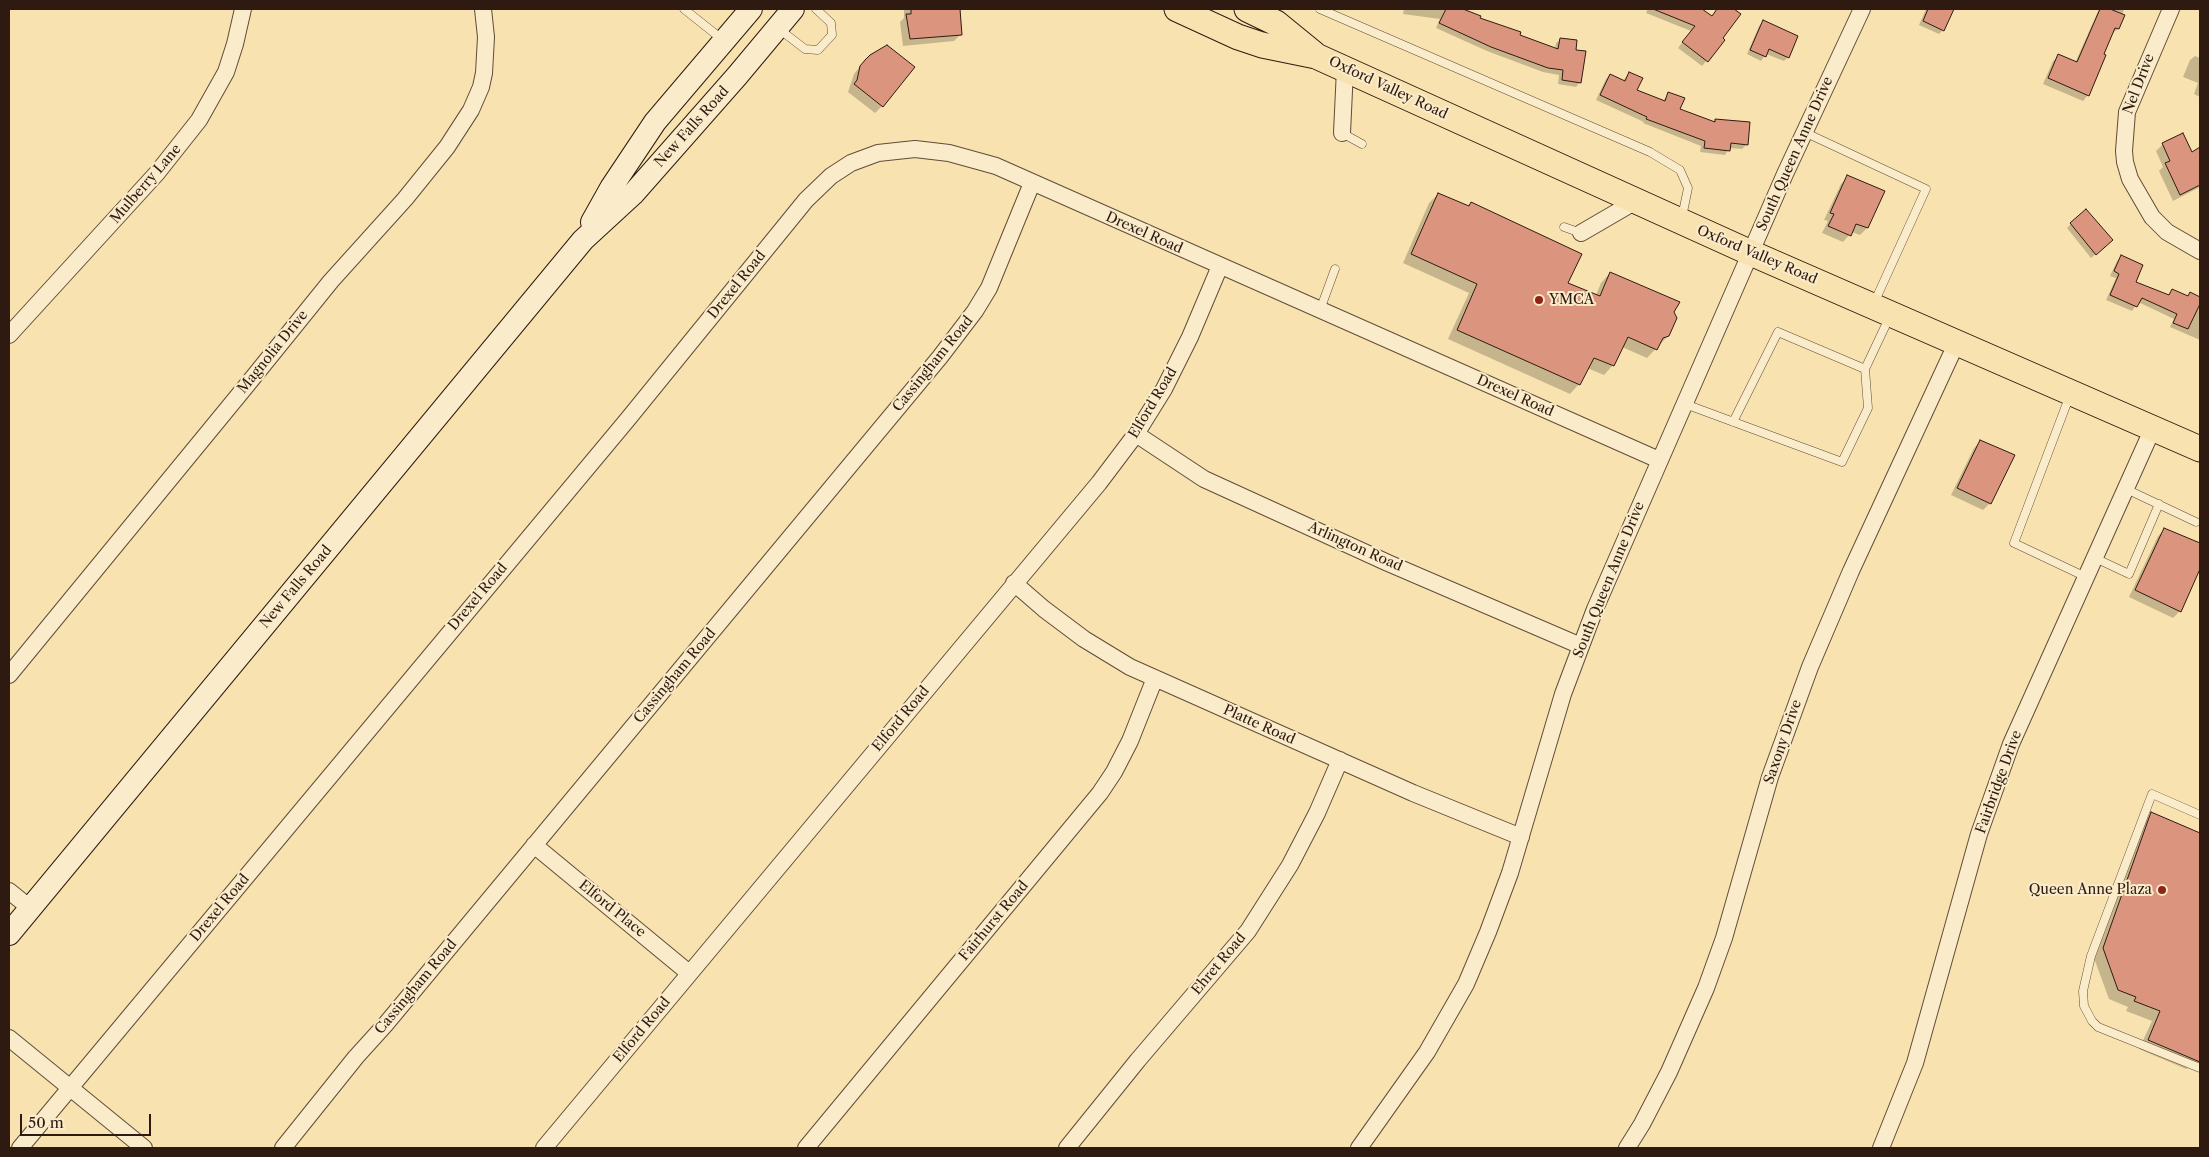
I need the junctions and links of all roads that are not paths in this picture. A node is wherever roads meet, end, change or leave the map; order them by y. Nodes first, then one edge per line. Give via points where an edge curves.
1 (243, 9) edge
2 (483, 9) edge
3 (683, 9) edge
4 (750, 9) edge
5 (793, 9) edge
6 (816, 9) edge
7 (1177, 9) edge
8 (1247, 9) edge
9 (1320, 9) edge
10 (2171, 9) edge
11 (1857, 10) edge
12 (777, 28) junction
13 (724, 41) junction
14 (1316, 56) junction
15 (1345, 69) junction
16 (1804, 132) junction
17 (1342, 133) joint
18 (1362, 144) dead end
19 (1032, 183) junction
20 (1636, 201) junction
21 (1681, 222) junction
22 (1564, 227) dead end
23 (1581, 233) joint
24 (583, 240) junction
25 (2200, 251) edge
26 (1751, 253) junction
27 (1220, 266) junction
28 (1335, 268) dead end
29 (1882, 309) junction
30 (1320, 310) junction
31 (9, 335) edge
32 (1957, 342) junction
33 (1865, 369) junction
34 (2071, 392) junction
35 (1685, 404) junction
36 (1733, 422) junction
37 (2153, 428) junction
38 (1136, 434) junction
39 (2200, 449) edge
40 (1659, 460) junction
41 (2126, 489) junction
42 (2159, 504) junction
43 (2196, 522) dead end
44 (2095, 558) junction
45 (2086, 577) junction
46 (1014, 583) junction
47 (1581, 646) junction
48 (9, 675) edge
49 (1155, 678) junction
50 (1340, 760) junction
51 (2200, 815) edge
52 (1521, 837) junction
53 (534, 845) junction
54 (9, 891) edge
55 (30, 908) junction
56 (9, 934) edge
57 (689, 973) junction
58 (9, 1038) edge
59 (2200, 1068) edge
60 (70, 1087) junction
61 (20, 1148) edge
62 (144, 1148) edge
63 (283, 1148) edge
64 (544, 1148) edge
65 (806, 1148) edge
66 (1067, 1148) edge
67 (1359, 1148) edge
68 (1627, 1148) edge
69 (1881, 1148) edge

1 - 31 street, Mulberry Lane via 226,72 199,120 151,180
2 - 48 street, Magnolia Drive via 486,37 481,87 472,110 447,147 406,199 331,281
3 - 13 lane
4 - 13 main road, New Falls Road
5 - 12 main road, New Falls Road
6 - 12 lane via 831,23 832,34 818,50 806,50
7 - 14 main road, Oxford Valley Road via 1246,40
8 - 14 main road, Oxford Valley Road via 1276,23
9 - 21 lane via 1650,152 1680,170 1688,188
10 - 25 street, Nel Drive via 2127,112 2125,162 2130,179 2152,217 2167,232
11 - 16 street, South Queen Anne Drive
12 - 24 main road, New Falls Road via 633,194
13 - 24 main road, New Falls Road via 655,122 611,188
14 - 15 main road, Oxford Valley Road
15 - 17 street
15 - 20 main road, Oxford Valley Road
16 - 26 street, South Queen Anne Drive
16 - 29 lane via 1926,189
17 - 18 lane
19 - 27 street, Drexel Road
19 - 53 street, Cassingham Road via 989,288 976,311
19 - 60 street, Drexel Road via 975,159 915,149 878,153 851,163 830,176 806,200 628,419
20 - 21 main road, Oxford Valley Road
20 - 23 street
21 - 26 main road, Oxford Valley Road
22 - 23 lane
24 - 55 main road, New Falls Road
26 - 29 main road, Oxford Valley Road
26 - 35 street, South Queen Anne Drive
27 - 30 street, Drexel Road
27 - 38 street, Elford Road via 1164,389
28 - 30 lane
29 - 32 main road, Oxford Valley Road
29 - 33 lane
30 - 40 street, Drexel Road
32 - 34 main road, Oxford Valley Road
32 - 68 street, Saxony Drive via 1810,667 1770,777 1724,938 1706,988 1670,1072
33 - 36 lane via 1778,332
33 - 36 lane via 1868,408 1842,462
34 - 37 main road, Oxford Valley Road
34 - 45 lane via 2014,543
35 - 36 lane
35 - 40 street, South Queen Anne Drive
37 - 39 main road, Oxford Valley Road
37 - 41 street, Fairbridge Drive
38 - 46 street, Elford Road
38 - 47 street, Arlington Road via 1204,479
40 - 47 street, South Queen Anne Drive
41 - 42 lane
41 - 44 street, Fairbridge Drive
42 - 43 lane
42 - 44 lane via 2129,574
44 - 45 street, Fairbridge Drive
45 - 69 street, Fairbridge Drive via 2012,744 1982,825 1915,1064
46 - 49 street, Platte Road via 1084,639
46 - 57 street, Elford Road
47 - 52 street, South Queen Anne Drive via 1563,694
49 - 50 street, Platte Road
49 - 65 street, Fairhurst Road via 1130,741 1100,793
50 - 52 street, Platte Road
50 - 66 street, Ehret Road via 1290,865 1248,931
51 - 59 lane via 2152,794 2091,956 2083,991 2084,1006 2098,1027
52 - 67 street, South Queen Anne Drive via 1488,932 1458,999 1427,1052
53 - 57 street, Elford Place
53 - 63 street, Cassingham Road
54 - 55 street
55 - 56 main road, New Falls Road
57 - 64 street, Elford Road
58 - 60 street
60 - 61 street, Drexel Road
60 - 62 street

